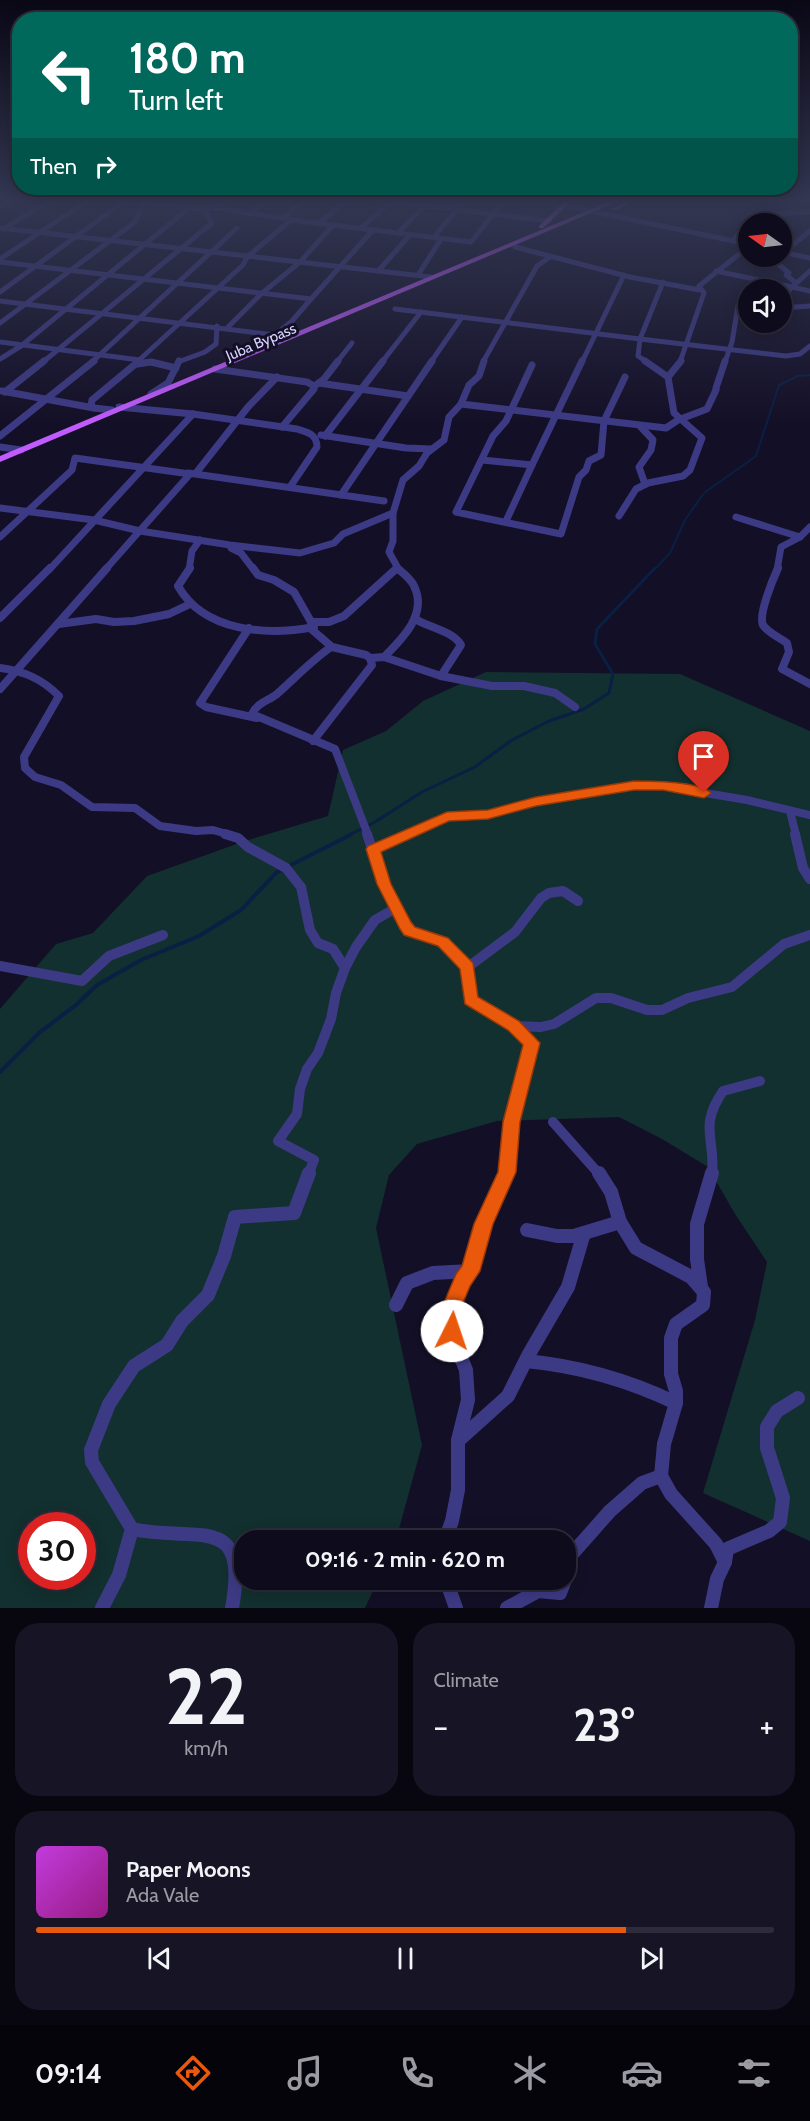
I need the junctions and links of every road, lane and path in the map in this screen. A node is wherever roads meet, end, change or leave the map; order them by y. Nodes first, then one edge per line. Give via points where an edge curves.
1 (26, 274) edge
2 (69, 274) edge
3 (100, 274) edge
4 (151, 274) edge
5 (189, 274) edge
6 (234, 274) edge
7 (285, 274) edge
8 (333, 274) edge
9 (411, 274) edge
10 (439, 274) edge
11 (448, 274) edge
12 (533, 274) edge
13 (620, 274) edge
14 (712, 274) edge
15 (734, 274) edge
16 (787, 274) edge
17 (806, 274) edge
18 (108, 275) junction
19 (418, 275) joint
20 (624, 275) junction
21 (431, 277) junction
22 (145, 279) junction
23 (663, 282) junction
24 (179, 283) junction
25 (794, 284) junction
26 (792, 286) edge
27 (218, 288) junction
28 (700, 290) junction
29 (810, 291) edge
30 (0, 292) edge
31 (261, 294) junction
32 (311, 299) junction
33 (0, 301) edge
34 (26, 304) junction
35 (738, 306) edge
36 (810, 306) edge
37 (792, 308) edge
38 (65, 309) junction
39 (395, 309) dead end
40 (421, 312) junction
41 (104, 314) junction
42 (462, 317) junction
43 (141, 318) junction
44 (506, 322) junction
45 (0, 323) edge
46 (181, 323) junction
47 (217, 326) junction
48 (227, 328) junction
49 (597, 333) junction
50 (640, 339) junction
51 (0, 342) edge
52 (352, 343) dead end
53 (686, 344) junction
54 (21, 346) junction
55 (810, 346) edge
56 (729, 349) junction
57 (60, 350) junction
58 (101, 355) junction
59 (0, 360) edge
60 (138, 362) junction
61 (532, 365) dead end
62 (176, 368) junction
63 (215, 369) junction
64 (228, 371) junction
65 (277, 377) junction
66 (624, 377) dead end
67 (668, 377) junction
68 (317, 384) junction
69 (362, 389) junction
70 (2, 392) edge
71 (151, 394) junction
72 (408, 396) junction
73 (46, 398) junction
74 (461, 404) junction
75 (94, 408) junction
76 (116, 409) junction
77 (135, 409) junction
78 (511, 410) junction
79 (193, 414) junction
80 (557, 416) junction
81 (678, 420) junction
82 (604, 421) junction
83 (236, 422) junction
84 (640, 426) junction
85 (282, 427) junction
86 (662, 428) junction
87 (312, 434) junction
88 (651, 435) junction
89 (0, 436) edge
90 (325, 436) junction
91 (375, 443) junction
92 (0, 447) edge
93 (431, 449) junction
94 (21, 450) junction
95 (0, 459) edge
96 (482, 460) junction
97 (532, 465) junction
98 (0, 468) edge
99 (192, 473) junction
100 (645, 484) junction
101 (290, 488) junction
102 (341, 495) junction
103 (384, 501) dead end
104 (0, 508) edge
105 (26, 512) junction
106 (393, 513) junction
107 (619, 516) dead end
108 (736, 517) dead end
109 (94, 520) junction
110 (506, 521) junction
111 (810, 527) edge
112 (140, 531) junction
113 (0, 537) edge
114 (800, 537) junction
115 (200, 540) junction
116 (230, 545) junction
117 (397, 568) junction
118 (190, 604) junction
119 (0, 618) edge
120 (415, 619) junction
121 (59, 624) junction
122 (310, 625) junction
123 (249, 628) junction
124 (331, 647) junction
125 (384, 657) junction
126 (370, 658) junction
127 (0, 668) edge
128 (17, 670) junction
129 (441, 676) junction
130 (810, 684) edge
131 (0, 689) edge
132 (575, 707) dead end
133 (259, 719) junction
134 (313, 741) junction
135 (790, 811) junction
136 (810, 815) edge
137 (373, 849) junction
138 (810, 879) edge
139 (578, 901) dead end
140 (396, 908) junction
141 (163, 935) dead end
142 (810, 935) edge
143 (0, 966) edge
144 (468, 967) junction
145 (345, 968) junction
146 (514, 1026) junction
147 (760, 1081) dead end
148 (553, 1122) dead end
149 (620, 1222) junction
150 (527, 1230) dead end
151 (584, 1233) junction
152 (471, 1271) junction
153 (701, 1287) junction
154 (396, 1305) dead end
155 (526, 1361) junction
156 (798, 1398) dead end
157 (676, 1403) junction
158 (458, 1440) junction
159 (661, 1476) junction
160 (132, 1529) junction
161 (449, 1530) edge
162 (576, 1549) edge
163 (725, 1562) junction
164 (450, 1590) edge
165 (561, 1590) edge
166 (102, 1608) edge
167 (232, 1608) edge
168 (456, 1608) edge
169 (507, 1608) edge
170 (711, 1608) edge

1 - 30 street
2 - 34 street
3 - 18 street
4 - 22 street
5 - 24 street
6 - 27 street
7 - 31 street
8 - 32 street
9 - 19 street
10 - 21 main road, Juba Bypass
11 - 64 main road, Juba Bypass
12 - 44 street
13 - 20 street
14 - 28 street via 703,280
15 - 25 street
16 - 25 street
17 - 25 street
18 - 22 street
18 - 38 street
19 - 21 street
20 - 23 street
20 - 49 street
21 - 63 main road, Juba Bypass
22 - 24 street
22 - 41 street
23 - 28 street
23 - 50 street
24 - 27 street
24 - 43 street
25 - 26 street
25 - 29 street
27 - 31 street
27 - 46 street
28 - 53 street via 704,293
31 - 32 street
31 - 48 street
32 - 48 street via 275,335
33 - 34 street
34 - 38 street
34 - 45 street
35 - 56 street
36 - 37 street
38 - 41 street
38 - 54 street
39 - 40 street
40 - 42 street
40 - 69 street
41 - 43 street
41 - 57 street
42 - 44 street
42 - 72 street
43 - 46 street
43 - 58 street
44 - 49 street
44 - 74 street
46 - 47 street
46 - 60 street
47 - 48 street
47 - 62 street via 216,344 179,362
49 - 50 street
49 - 80 street
50 - 53 street
50 - 67 street via 638,356
51 - 54 street
52 - 68 street
53 - 56 street
53 - 67 street via 681,361
54 - 57 street
54 - 59 street
55 - 56 street via 800,354 786,356
56 - 81 street via 710,408
57 - 58 street
57 - 70 street
58 - 60 street
58 - 73 street
60 - 62 street
60 - 75 street via 92,400
61 - 78 street
62 - 71 street via 168,383
63 - 64 street
63 - 71 main road, Juba Bypass
64 - 65 street
64 - 77 main road, Juba Bypass
65 - 68 street
65 - 83 street
66 - 82 street
67 - 81 street via 671,409
68 - 69 street
68 - 85 street
69 - 72 street
69 - 90 street
70 - 73 street
71 - 76 main road, Juba Bypass
72 - 91 street
73 - 75 street
73 - 89 street
74 - 78 street
74 - 93 street via 449,417 444,440
75 - 76 street
76 - 77 street
76 - 94 main road, Juba Bypass
77 - 79 street
77 - 98 main road, Juba Bypass
78 - 80 street
78 - 96 street
79 - 83 street
79 - 109 street
80 - 82 street
80 - 97 street
81 - 86 street
81 - 100 street via 702,438 689,472 681,479
82 - 84 street
82 - 110 street via 603,450 589,461 579,477 561,534
83 - 85 street
83 - 99 street
84 - 86 street
84 - 88 street
85 - 87 street
86 - 88 street
87 - 90 street
87 - 101 street via 317,447
88 - 100 street via 651,450 639,467
90 - 91 street
91 - 93 street
91 - 102 street
92 - 94 street
93 - 106 street via 402,480
94 - 95 main road, Juba Bypass
96 - 97 street
96 - 110 street via 456,512
97 - 110 street
99 - 101 street
99 - 105 street via 75,458 72,470
99 - 112 street
100 - 107 street via 631,493
101 - 102 street
102 - 103 street
104 - 105 street
105 - 109 street
105 - 113 street
106 - 116 street via 343,534 334,543 300,553
106 - 117 street via 389,552
108 - 114 street
109 - 112 street
109 - 119 street
111 - 114 street
112 - 115 street
112 - 121 street
114 - 130 street via 781,547 780,563 769,588 762,621 764,627 787,644 789,652 783,669
115 - 116 street
115 - 118 street via 192,551 190,569 178,586
116 - 122 street via 258,575 294,592
117 - 120 street via 414,584
117 - 122 street via 347,615
118 - 121 street via 169,614 134,621 96,619
118 - 123 street via 223,622
120 - 125 street
120 - 129 street via 459,639 461,645
121 - 128 street
122 - 123 street
122 - 124 street
123 - 133 street via 200,703
124 - 126 street
124 - 133 street via 282,692 256,706 252,714
125 - 126 street
125 - 129 street
126 - 134 street via 372,665
127 - 128 street
128 - 131 street
128 - 145 street via 42,679 59,696 24,757 25,768 35,777 61,785 92,807 135,808 160,826 213,830 238,838 286,868 301,887 310,930 318,943 333,949
129 - 132 street via 555,693
133 - 134 street
134 - 137 street via 335,749
135 - 136 street
135 - 137 street via 747,800 634,785 536,801 488,814 447,816
135 - 138 street via 803,868
137 - 140 street
139 - 144 street via 565,891 544,894 501,946
140 - 144 street via 410,931 443,942
140 - 145 street via 375,920
141 - 143 street via 110,956 82,981
142 - 146 street via 794,938 770,952 758,968 732,987 688,998 657,1012 600,997 552,1027
144 - 146 street via 471,1000
145 - 160 street via 331,1019 300,1089 297,1114 278,1141 314,1160 294,1213 235,1217 208,1295 182,1321 167,1345 134,1366 109,1404 91,1450 92,1462
146 - 152 street via 532,1043 512,1122 507,1172 483,1224
147 - 153 street via 723,1092 712,1107 708,1134 712,1177 696,1237
148 - 149 street via 604,1179
149 - 151 street
149 - 153 street via 636,1248 691,1277
150 - 151 street via 557,1236
151 - 155 street via 568,1287
152 - 154 street via 433,1273 407,1283
152 - 158 street via 450,1310 466,1370 468,1400
153 - 157 street via 703,1305 676,1324 670,1338
155 - 157 street via 586,1371 648,1389
155 - 158 street via 508,1396
156 - 163 street via 772,1417 768,1428 770,1459 783,1496 780,1522 768,1533 738,1541 728,1549
157 - 159 street via 664,1444
158 - 161 street via 458,1490
159 - 162 street via 642,1483
159 - 163 street via 671,1494 716,1544
160 - 166 street via 119,1575
160 - 167 street via 210,1536 226,1545 235,1555
163 - 170 street
164 - 168 street
165 - 169 street via 538,1591

